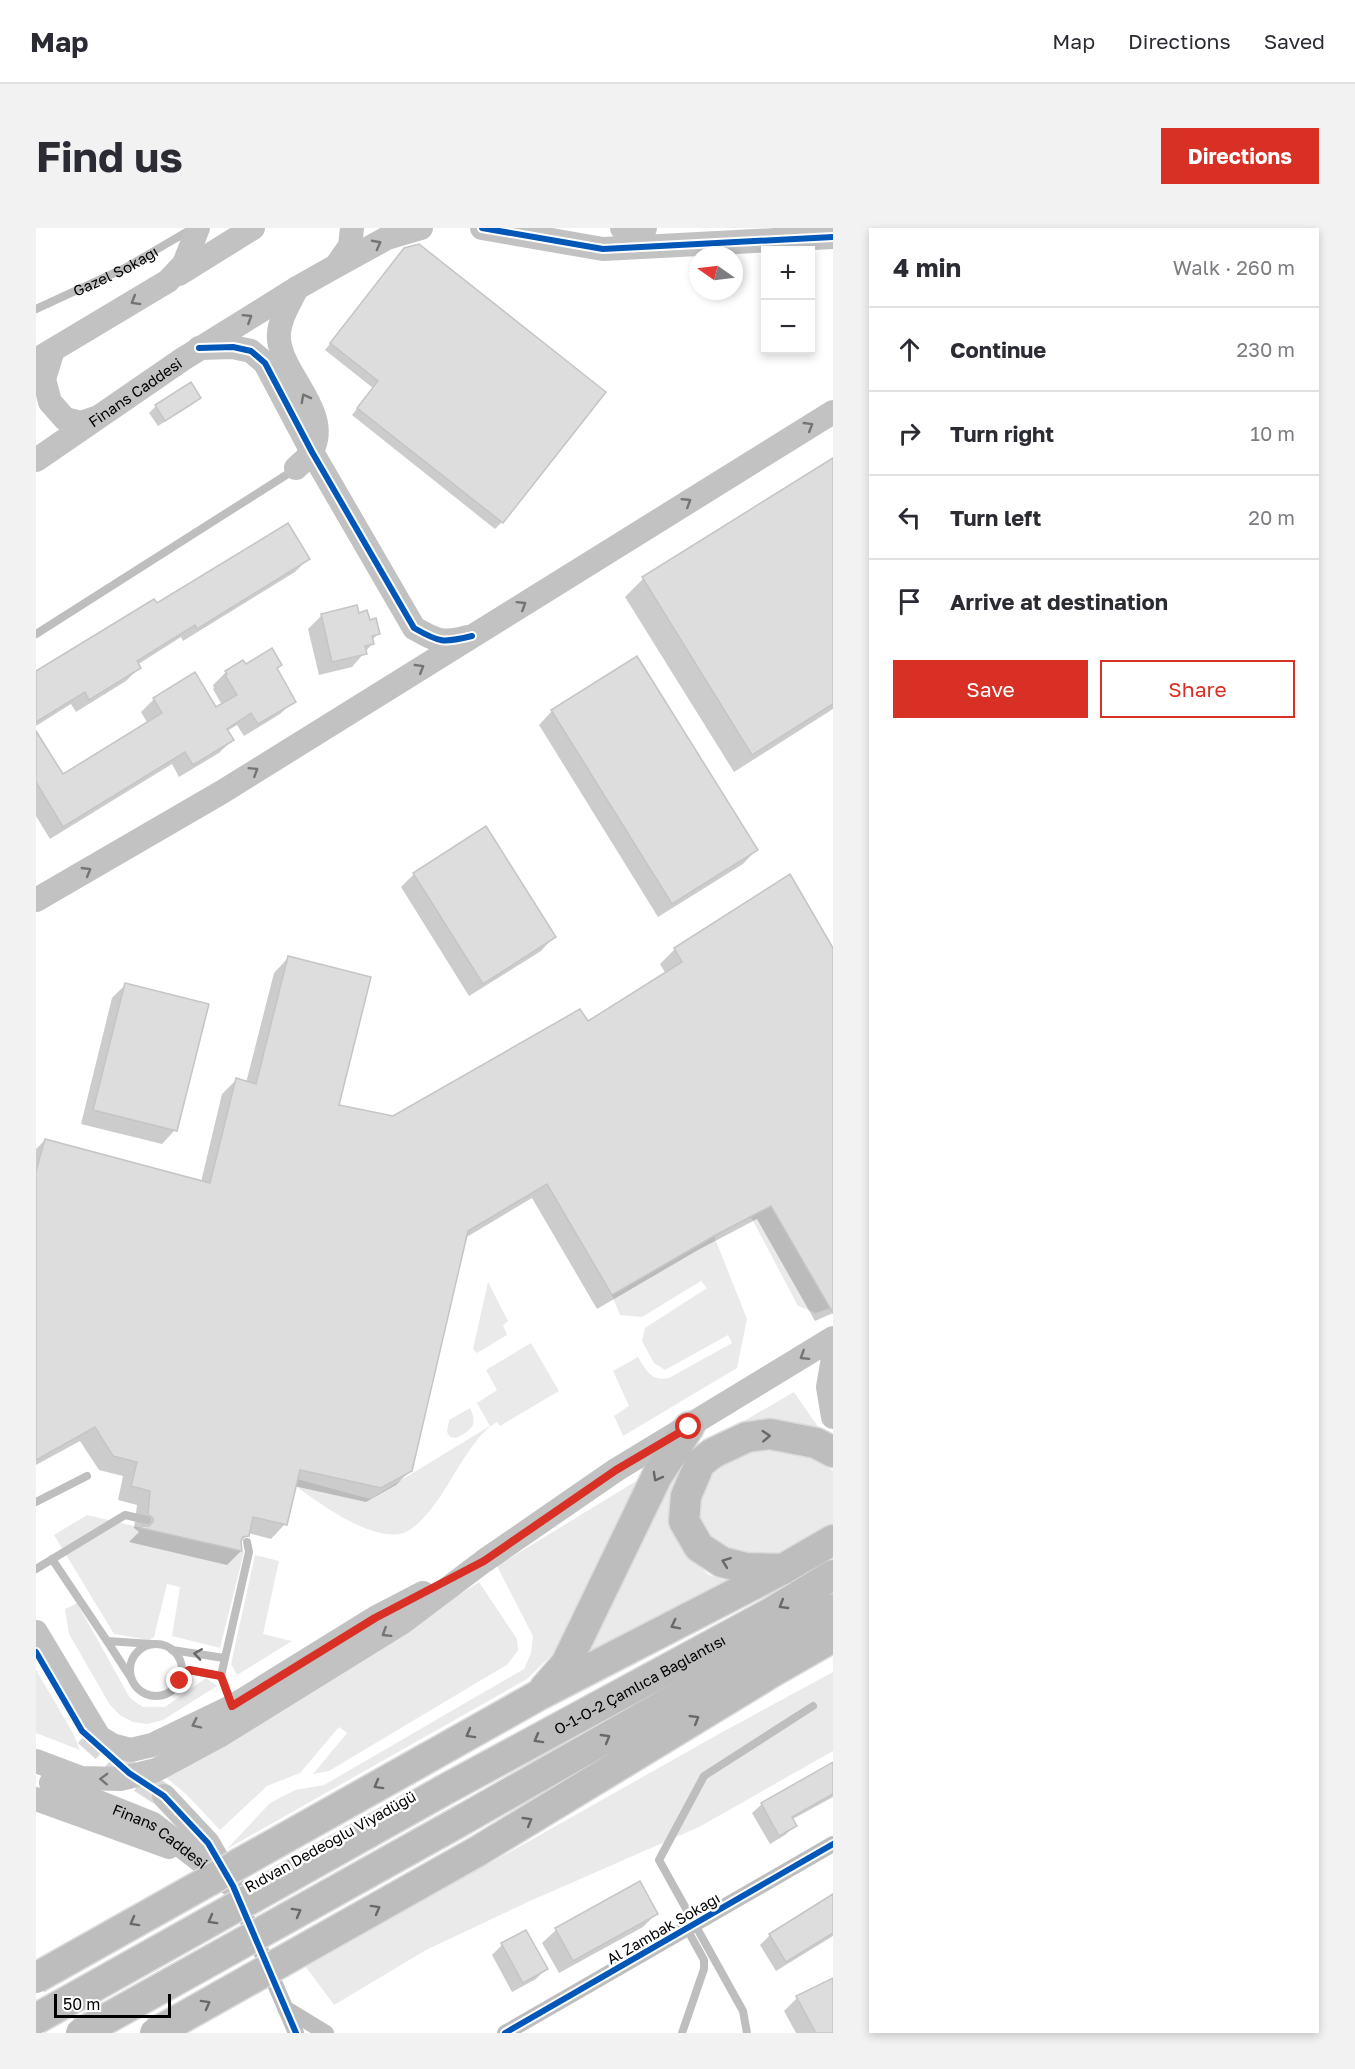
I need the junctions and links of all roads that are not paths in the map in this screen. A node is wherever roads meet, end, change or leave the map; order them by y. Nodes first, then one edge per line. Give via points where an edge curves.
1 (193, 228) edge
2 (198, 228) edge
3 (253, 228) edge
4 (352, 228) edge
5 (421, 228) edge
6 (482, 228) edge
7 (622, 228) edge
8 (645, 228) edge
9 (833, 237) edge
10 (336, 266) junction
11 (168, 281) junction
12 (297, 288) junction
13 (36, 309) edge
14 (200, 348) junction
15 (44, 355) edge
16 (833, 412) edge
17 (97, 417) junction
18 (309, 457) junction
19 (36, 460) edge
20 (36, 634) edge
21 (472, 636) junction
22 (36, 900) edge
23 (833, 1338) edge
24 (833, 1358) edge
25 (833, 1417) edge
26 (689, 1427) junction
27 (833, 1452) edge
28 (87, 1476) dead end
29 (36, 1502) edge
30 (147, 1520) dead end
31 (833, 1540) edge
32 (247, 1542) dead end
33 (52, 1559) junction
34 (484, 1561) junction
35 (36, 1569) edge
36 (783, 1569) junction
37 (833, 1575) edge
38 (833, 1609) edge
39 (36, 1632) edge
40 (833, 1637) edge
41 (107, 1641) junction
42 (155, 1644) junction
43 (172, 1650) junction
44 (36, 1652) edge
45 (833, 1655) edge
46 (225, 1658) junction
47 (772, 1672) junction
48 (182, 1674) junction
49 (221, 1676) junction
50 (134, 1683) junction
51 (539, 1695) junction
52 (232, 1706) junction
53 (813, 1706) dead end
54 (82, 1731) tunnel mouth
55 (36, 1761) edge
56 (36, 1777) edge
57 (446, 1789) joint
58 (164, 1796) tunnel mouth
59 (36, 1798) edge
60 (833, 1844) edge
61 (194, 1856) junction
62 (233, 1886) junction
63 (690, 1927) junction
64 (723, 1976) junction
65 (36, 1978) edge
66 (701, 1978) junction
67 (285, 2008) junction
68 (36, 2019) edge
69 (81, 2033) edge
70 (155, 2033) edge
71 (296, 2033) edge
72 (326, 2033) edge
73 (505, 2033) edge
74 (682, 2033) edge
75 (747, 2033) edge

1 - 13 lane, Gazel Sokağı via 125,268
2 - 11 street via 184,264
3 - 11 street
4 - 10 street via 350,246
10 -> 5 street via 387,238
6 - 9 street via 603,249
7 - 8 street
10 - 12 street
11 -> 15 street
14 -> 12 street, Finans Caddesi
18 -> 12 street via 317,430 278,338
14 - 17 street, Finans Caddesi
14 - 18 street via 251,351 266,363
15 - 17 street via 44,379 50,402 65,419 81,423
21 -> 16 street
17 - 19 street, Finans Caddesi
18 - 20 lane
18 - 21 street via 414,628 447,642
22 -> 21 street via 222,792
23 -> 26 street
24 - 25 street via 828,1387
26 - 34 street via 616,1470
26 -> 51 highway via 657,1476 566,1664
36 -> 27 highway via 746,1568 722,1562 699,1547 684,1521 686,1496 696,1472 700,1463 714,1453 747,1437 793,1437
28 - 29 lane
30 - 33 lane via 125,1515
31 - 36 highway
32 - 46 lane via 249,1552
33 - 35 lane
33 - 41 lane
34 - 52 street via 375,1618
34 -> 55 street via 403,1622 219,1736 156,1770 120,1779 81,1778
36 -> 51 highway
37 -> 57 highway, O-1-O-2 Çamlıca Bağlantısı via 769,1614
69 -> 38 highway, O-1-O-2 Çamlıca Bağlantısı, bridge
52 -> 39 street via 152,1745 131,1750 112,1745 99,1737
40 - 47 highway
41 - 42 lane
41 - 50 lane
42 - 43 lane
42 - 50 lane via 133,1658
46 -> 43 lane
43 - 48 lane via 182,1665
44 - 54 street
45 - 47 highway
46 - 49 lane
70 -> 47 highway, bridge via 478,1851
48 - 49 lane via 189,1670
48 - 50 lane via 175,1688 161,1696 145,1694
49 - 52 lane
51 -> 65 highway, bridge
53 - 63 lane via 704,1776 659,1860
56 - 61 street, Finans Caddesi via 153,1824
57 -> 68 highway, Rıdvan Dedeoğlu Viyadüğü, bridge
58 - 62 street via 208,1843
59 - 61 street, Finans Caddesi
60 - 63 street, Al Zambak Sokağı
61 - 62 street
62 - 67 street
63 - 64 lane
63 - 66 lane via 704,1960
63 - 73 street, Al Zambak Sokağı
64 - 66 lane via 714,1973
64 - 75 lane via 743,2011
66 - 74 lane
67 - 71 street
67 - 72 street

